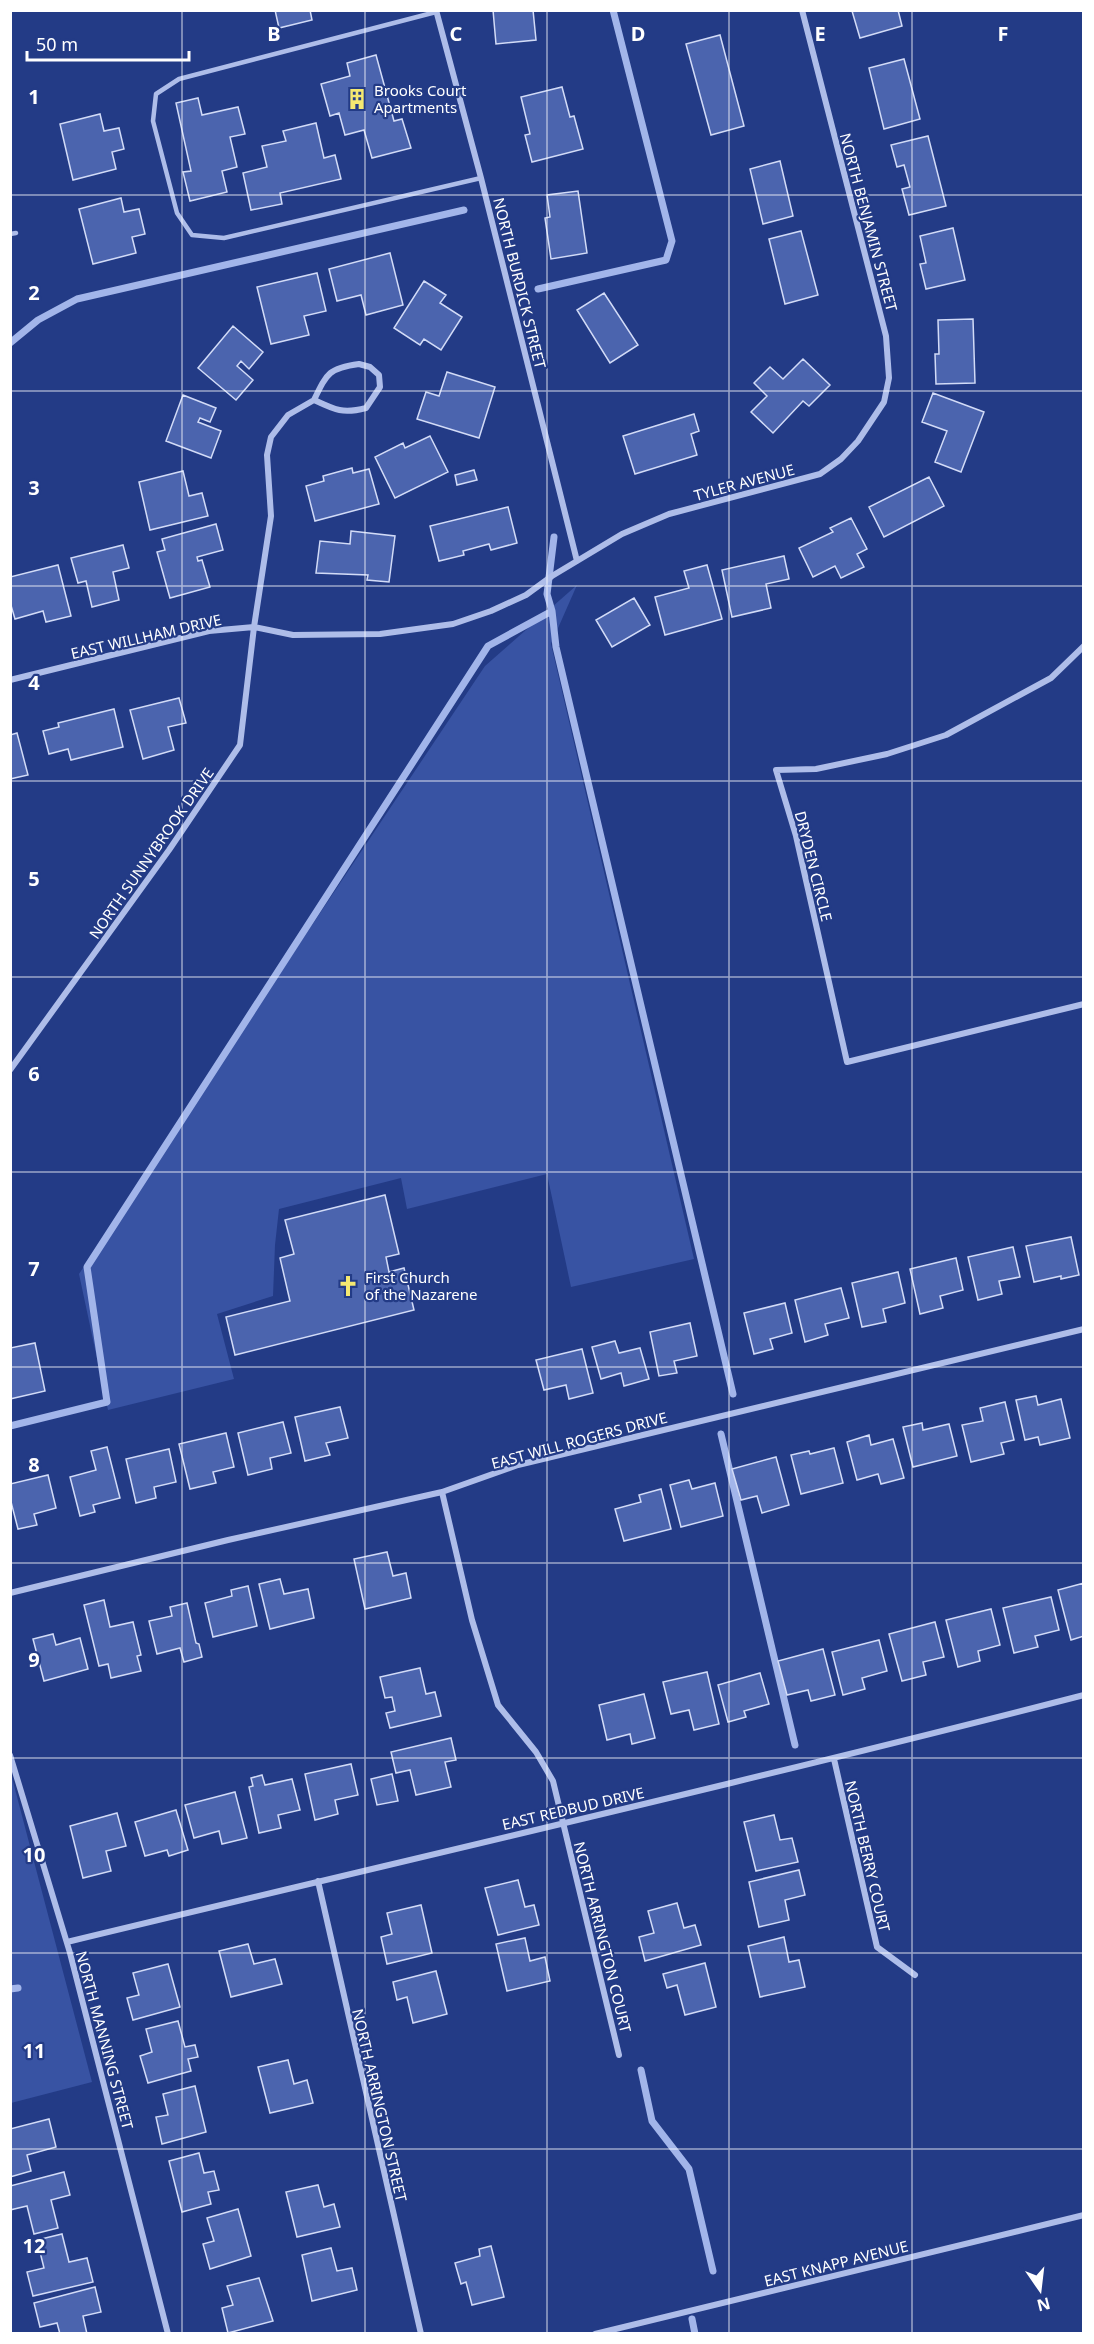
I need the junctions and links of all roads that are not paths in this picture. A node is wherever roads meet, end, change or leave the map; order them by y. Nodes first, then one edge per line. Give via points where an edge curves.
1 (801, 10) edge
2 (436, 11) edge
3 (481, 178) junction
4 (315, 400) junction
5 (861, 436) joint
6 (622, 534) joint
7 (578, 561) junction
8 (254, 627) junction
9 (1083, 646) edge
10 (10, 680) edge
11 (1083, 1004) edge
12 (10, 1070) edge
13 (1083, 1329) edge
14 (442, 1492) junction
15 (10, 1593) edge
16 (1083, 1695) edge
17 (10, 1755) edge
18 (834, 1759) junction
19 (562, 1822) junction
20 (318, 1881) junction
21 (67, 1942) junction
22 (915, 1975) dead end
23 (619, 2055) dead end
24 (1083, 2215) edge
25 (168, 2334) edge
26 (421, 2334) edge
27 (595, 2334) edge

1 - 5 street, NORTH BENJAMIN STREET via 886,336 889,378 884,402
2 - 3 street, NORTH BURDICK STREET
2 - 3 lane via 178,79 156,94 153,121 174,202 192,235 224,238
3 - 7 street, NORTH BURDICK STREET
4 - 4 street via 324,380 338,367 358,364 379,375 380,387 366,408 337,411
4 - 8 street, NORTH SUNNYBROOK DRIVE via 288,415 271,437 267,455 271,516
5 - 6 street, TYLER AVENUE via 842,459 820,474 669,514
6 - 7 street, EAST WILLHAM DRIVE
7 - 8 street, EAST WILLHAM DRIVE via 526,595 453,624 380,634 293,635
8 - 10 street, EAST WILLHAM DRIVE via 208,631
8 - 12 street, NORTH SUNNYBROOK DRIVE via 240,745
9 - 11 street, DRYDEN CIRCLE via 1051,678 946,735 887,754 816,769 776,770 796,836 847,1062
13 - 14 street, EAST WILL ROGERS DRIVE via 518,1464
14 - 15 street, EAST WILL ROGERS DRIVE
14 - 19 street, NORTH ARRINGTON COURT via 472,1620 498,1705 536,1752 553,1781
16 - 18 street, EAST REDBUD DRIVE
17 - 21 street, NORTH MANNING STREET
18 - 19 street, EAST REDBUD DRIVE
18 - 22 street, NORTH BERRY COURT via 877,1947
19 - 20 street, EAST REDBUD DRIVE
19 - 23 street, NORTH ARRINGTON COURT
20 - 21 street, EAST REDBUD DRIVE
20 - 26 street, NORTH ARRINGTON STREET
21 - 25 street, NORTH MANNING STREET
24 - 27 street, EAST KNAPP AVENUE

